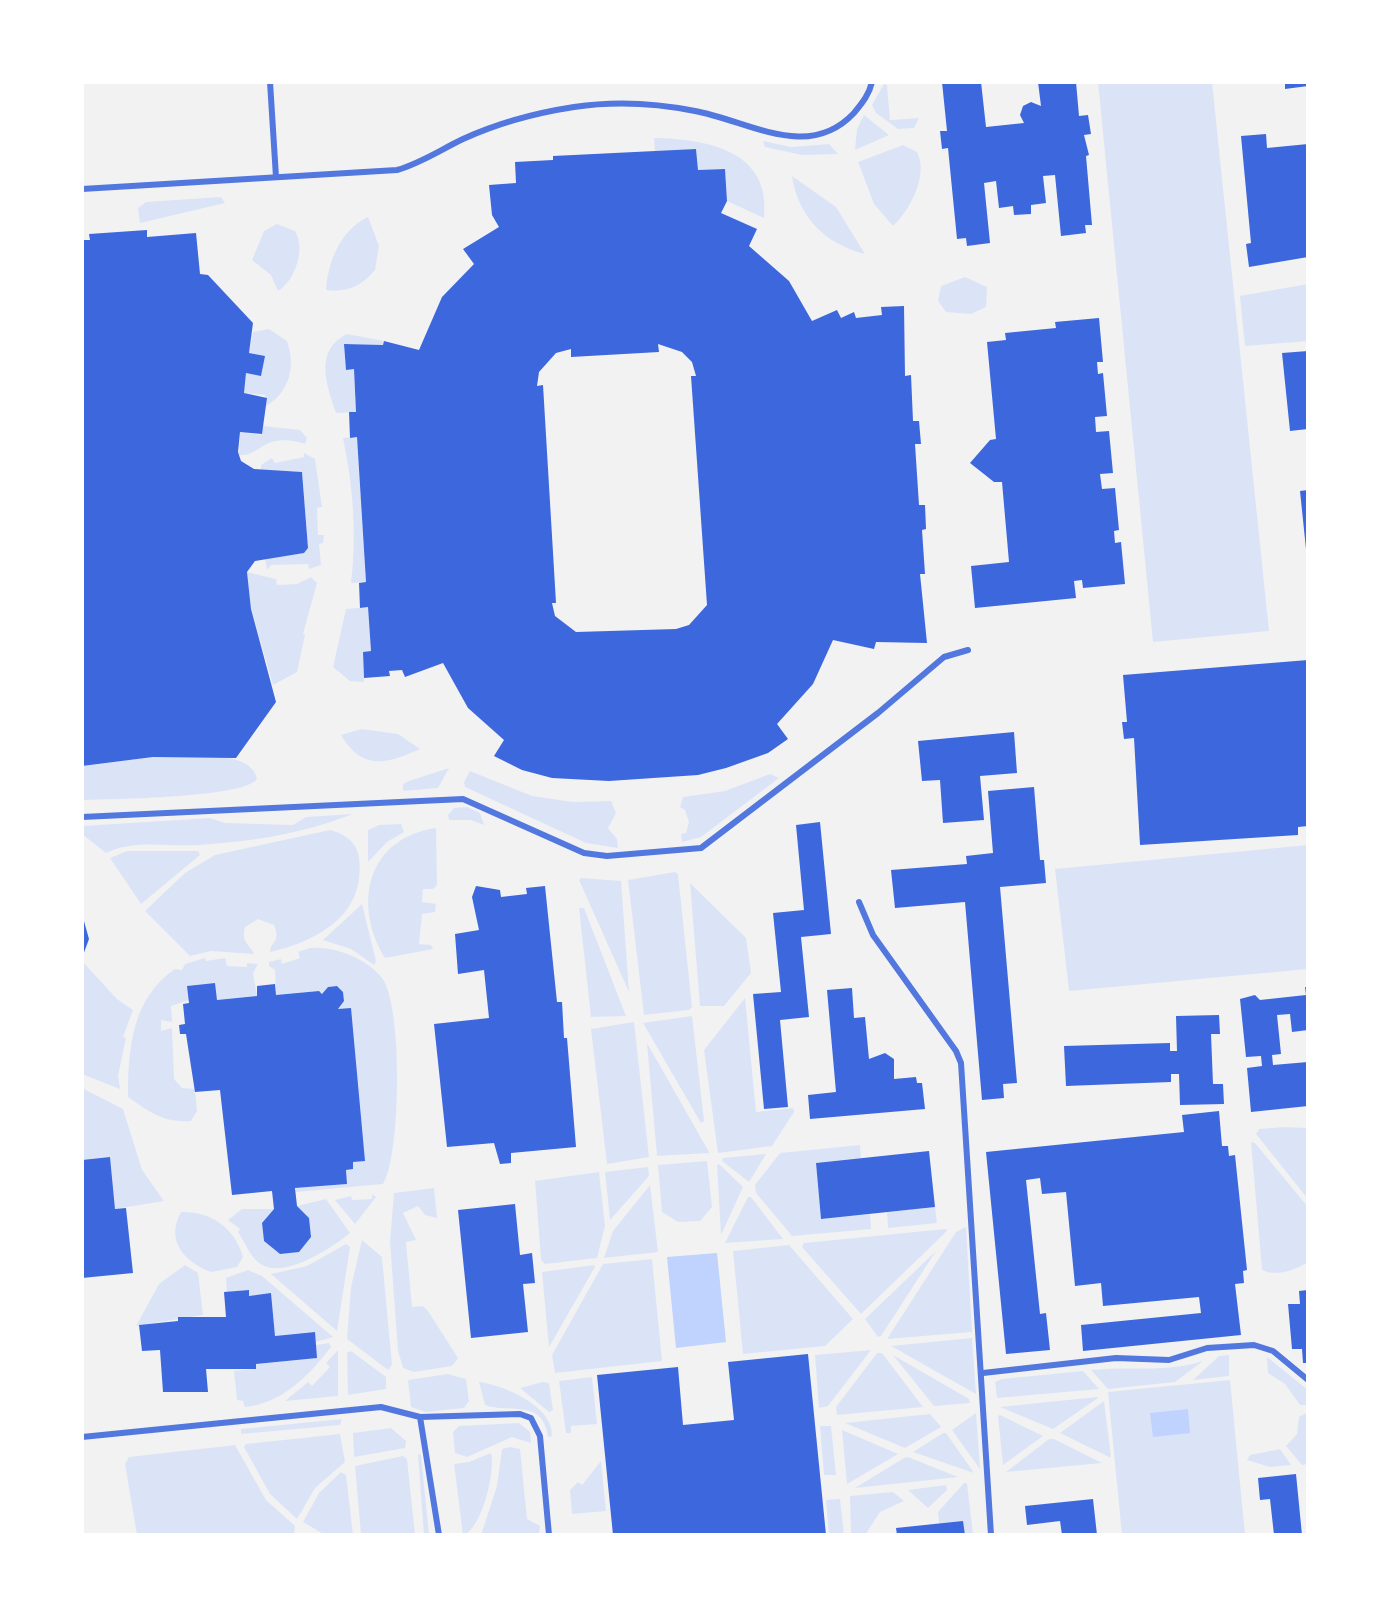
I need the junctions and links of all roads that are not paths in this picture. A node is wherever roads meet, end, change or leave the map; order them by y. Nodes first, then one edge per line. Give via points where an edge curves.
1 (270, 82) edge
2 (872, 82) edge
3 (276, 177) junction
4 (82, 189) edge
5 (968, 650) dead end
6 (82, 817) edge
7 (859, 902) dead end
8 (983, 1373) junction
9 (1308, 1380) edge
10 (420, 1417) junction
11 (82, 1437) edge
12 (439, 1535) edge
13 (549, 1535) edge
14 (991, 1535) edge

1 - 3 street
2 - 3 street via 870,92 842,125 806,137 771,135 694,111 599,104 502,123 397,170
3 - 4 street
5 - 6 street via 944,657 701,848 584,853 463,799
7 - 8 street via 864,921 961,1063
8 - 9 street via 1116,1358 1169,1360 1207,1348 1254,1345 1273,1351
8 - 14 street
10 - 11 street via 381,1407
10 - 12 street
10 - 13 street via 531,1418 540,1436

